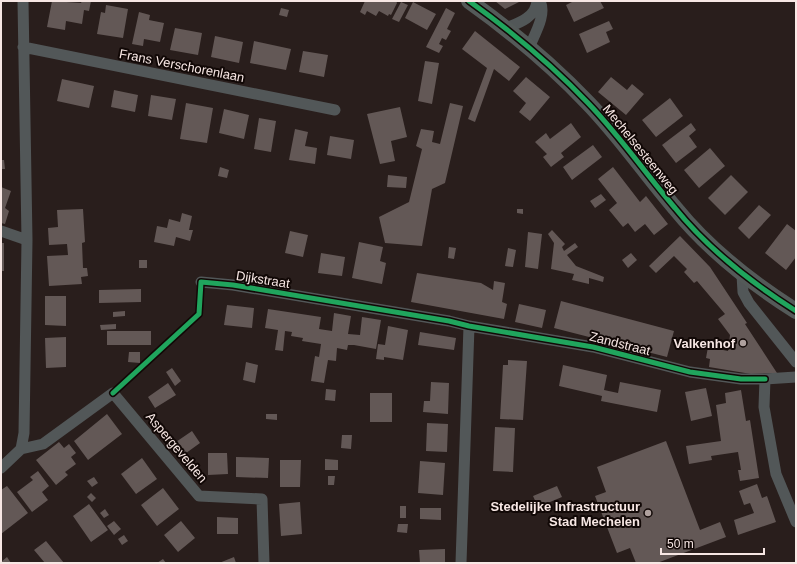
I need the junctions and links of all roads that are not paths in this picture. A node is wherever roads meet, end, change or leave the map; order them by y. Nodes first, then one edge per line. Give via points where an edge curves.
1 (24, 1) edge
2 (469, 1) edge
3 (537, 1) edge
4 (540, 1) edge
5 (506, 28) junction
6 (23, 47) junction
7 (529, 48) junction
8 (335, 110) dead end
9 (1, 231) edge
10 (27, 240) junction
11 (742, 274) junction
12 (201, 282) joint
13 (796, 311) edge
14 (469, 326) junction
15 (796, 362) edge
16 (796, 377) edge
17 (765, 379) junction
18 (113, 393) junction
19 (21, 449) junction
20 (1, 468) edge
21 (796, 522) edge
22 (264, 563) edge
23 (461, 563) edge

1 - 6 street
2 - 5 main road, Mechelsesteenweg
3 - 5 street via 531,15
4 - 7 street via 543,7 540,20
5 - 7 main road, Mechelsesteenweg
6 - 8 street, Frans Verschorenlaan
6 - 10 street
7 - 11 main road, Mechelsesteenweg via 589,103 675,208 708,244
9 - 10 street
10 - 19 street via 24,433
11 - 13 main road, Mechelsesteenweg
11 - 15 street via 743,292 749,303
12 - 14 street, Dijkstraat via 233,285
12 - 18 lane, Dijkstraat via 199,314
14 - 17 street, Zandstraat via 593,347 690,372 741,379
14 - 23 street
16 - 17 street, Zandstraat
17 - 21 street via 764,407 776,474
18 - 19 street, Dijkstraat via 43,444
18 - 22 street, Aspergevelden via 199,496 262,499
19 - 20 street

